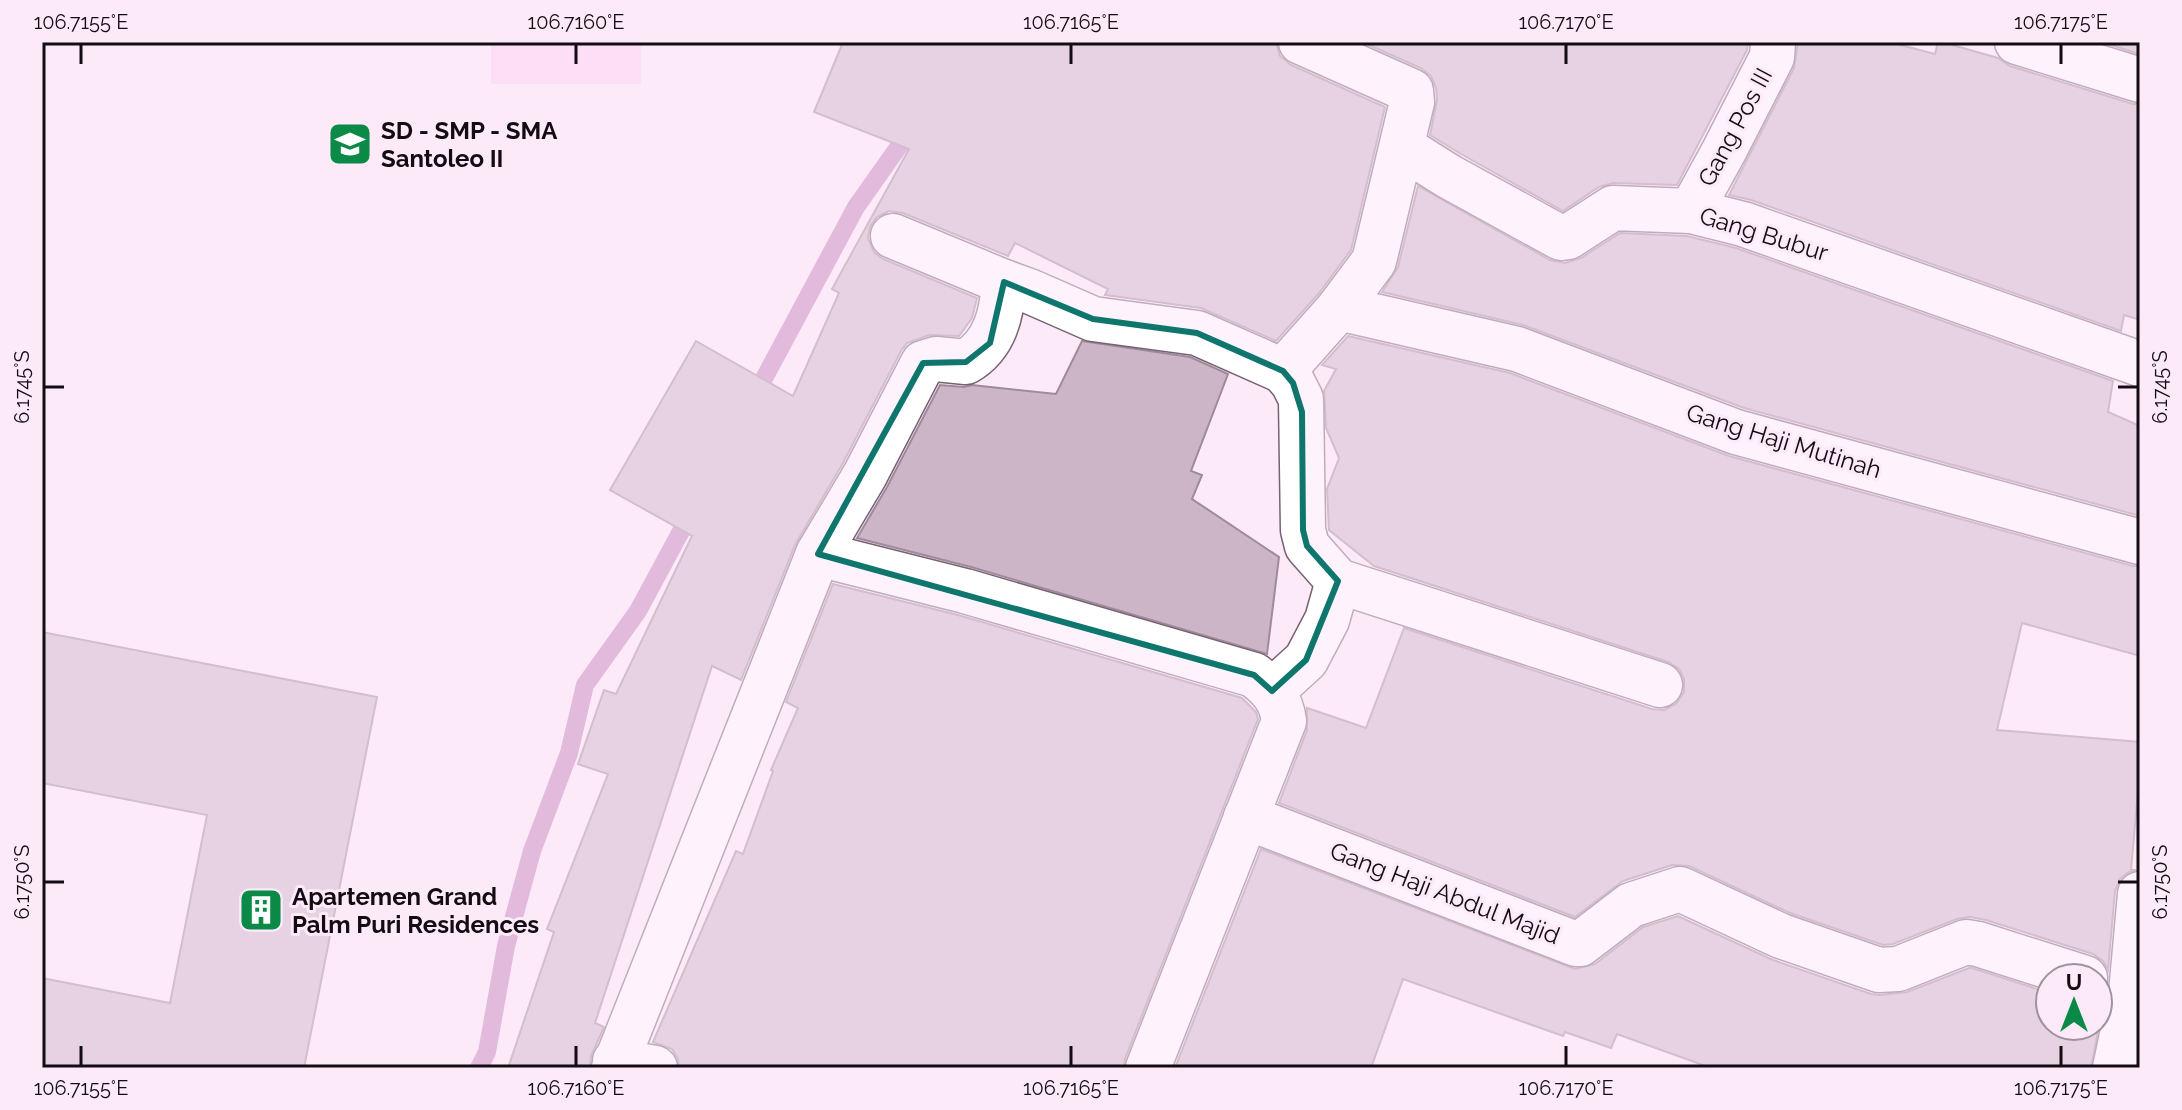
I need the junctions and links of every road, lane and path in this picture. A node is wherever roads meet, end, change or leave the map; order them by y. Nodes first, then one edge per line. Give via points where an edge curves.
1 (1301, 42) edge
2 (1773, 42) edge
3 (2017, 42) edge
4 (2140, 80) edge
5 (1402, 147) junction
6 (1691, 211) junction
7 (893, 236) dead end
8 (1004, 282) junction
9 (1339, 308) junction
10 (2140, 364) edge
11 (1283, 371) junction
12 (2140, 542) edge
13 (818, 554) junction
14 (1338, 581) junction
15 (1660, 685) dead end
16 (1272, 691) junction
17 (1246, 817) junction
18 (2140, 894) edge
19 (2034, 963) edge
20 (2115, 987) edge
21 (628, 1066) edge
22 (1148, 1068) edge
23 (2115, 1068) edge

1 - 5 street via 1411,91
2 - 6 street, Gang Pos III via 1772,57
3 - 4 street
5 - 6 street, Gang Bubur via 1561,238 1613,208
5 - 9 street via 1374,261
6 - 10 street, Gang Bubur via 1743,224
7 - 8 street
8 - 11 street via 1093,319 1197,333
8 - 13 street via 990,343 966,362 923,363
9 - 11 street
9 - 12 street, Gang Haji Mutinah via 1517,349 1736,432
11 - 14 street via 1301,399 1307,546
13 - 16 street via 1254,675
13 - 21 street
14 - 15 street
14 - 16 street via 1327,620 1306,660
16 - 17 street via 1284,721
17 - 19 street, Gang Haji Abdul Majid via 1576,944 1631,905 1680,889 1781,936 1879,970 1898,969 1966,942
17 - 22 street
18 - 20 street
20 - 23 street

